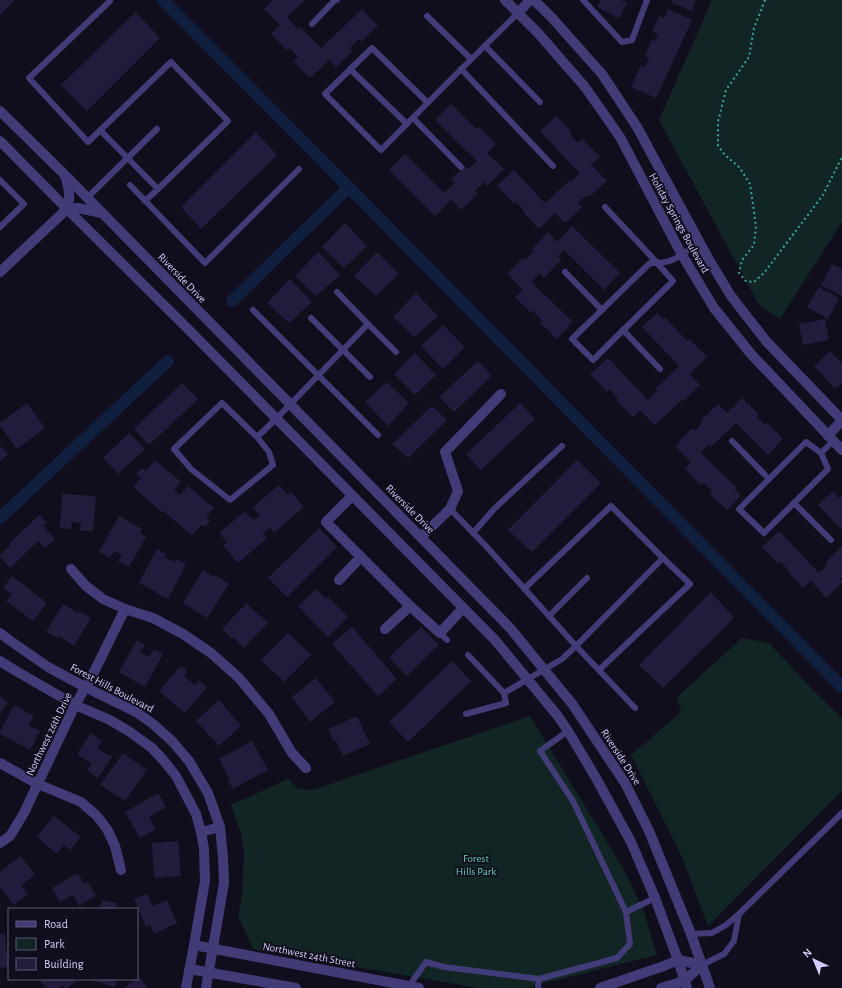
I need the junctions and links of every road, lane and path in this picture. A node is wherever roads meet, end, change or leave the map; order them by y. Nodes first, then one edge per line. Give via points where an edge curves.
1 (337, 0) edge
2 (505, 0) edge
3 (530, 0) edge
4 (534, 0) edge
5 (583, 0) edge
6 (647, 0) edge
7 (765, 0) edge
8 (110, 1) dead end
9 (518, 13) junction
10 (426, 16) dead end
11 (312, 24) dead end
12 (485, 46) junction
13 (470, 59) junction
14 (350, 69) junction
15 (461, 69) junction
16 (540, 102) dead end
17 (428, 103) junction
18 (0, 111) edge
19 (413, 118) junction
20 (407, 124) junction
21 (157, 129) dead end
22 (100, 130) junction
23 (0, 141) edge
24 (842, 157) edge
25 (128, 158) junction
26 (554, 166) dead end
27 (461, 167) dead end
28 (299, 169) dead end
29 (64, 174) junction
30 (0, 180) edge
31 (130, 185) dead end
32 (158, 189) junction
33 (87, 198) junction
34 (145, 201) junction
35 (605, 207) dead end
36 (67, 209) junction
37 (102, 213) junction
38 (0, 227) edge
39 (700, 242) junction
40 (682, 255) junction
41 (658, 263) junction
42 (0, 272) edge
43 (565, 272) dead end
44 (337, 292) dead end
45 (253, 310) dead end
46 (602, 310) junction
47 (311, 318) dead end
48 (368, 324) junction
49 (622, 330) junction
50 (343, 350) junction
51 (396, 352) dead end
52 (660, 369) dead end
53 (318, 375) junction
54 (370, 377) dead end
55 (501, 394) dead end
56 (290, 404) junction
57 (276, 419) junction
58 (842, 420) edge
59 (378, 435) dead end
60 (257, 437) junction
61 (830, 438) junction
62 (732, 441) dead end
63 (562, 446) dead end
64 (842, 450) edge
65 (821, 453) junction
66 (769, 479) junction
67 (352, 496) junction
68 (794, 503) junction
69 (450, 509) junction
70 (473, 533) junction
71 (421, 537) junction
72 (831, 540) dead end
73 (361, 557) junction
74 (663, 558) junction
75 (71, 569) dead end
76 (587, 578) dead end
77 (339, 580) dead end
78 (524, 588) junction
79 (410, 606) junction
80 (463, 608) junction
81 (125, 609) junction
82 (549, 616) junction
83 (385, 629) dead end
84 (0, 633) edge
85 (576, 646) junction
86 (468, 655) dead end
87 (0, 661) edge
88 (544, 670) junction
89 (599, 670) junction
90 (527, 679) junction
91 (86, 687) junction
92 (504, 693) junction
93 (75, 705) junction
94 (635, 708) dead end
95 (466, 714) dead end
96 (568, 731) junction
97 (0, 763) edge
98 (306, 768) dead end
99 (38, 784) junction
100 (842, 813) edge
101 (220, 827) junction
102 (201, 832) junction
103 (0, 843) edge
104 (121, 870) dead end
105 (655, 898) junction
106 (626, 912) junction
107 (739, 914) junction
108 (691, 934) junction
109 (194, 945) junction
110 (213, 949) junction
111 (678, 960) junction
112 (702, 965) junction
113 (189, 969) junction
114 (209, 973) junction
115 (539, 979) junction
116 (686, 984) edge
117 (414, 987) edge
118 (186, 988) edge
119 (206, 988) edge
120 (296, 988) edge
121 (538, 988) edge
122 (600, 988) edge
123 (661, 988) edge
124 (710, 988) edge

1 - 11 lane
2 - 9 street, Holiday Springs Boulevard
3 - 9 street
4 - 39 street, Holiday Springs Boulevard via 597,69 638,126
5 - 6 lane via 622,42 632,40
7 - 24 path via 754,28 749,57 726,90 718,122 718,146 740,168 750,184 756,226 754,245 742,260 739,273 746,281 754,282 764,272 823,195
8 - 22 lane via 29,78 88,142
9 - 12 lane
9 - 40 street, Holiday Springs Boulevard via 586,87 620,137
10 - 13 lane
12 - 13 lane
12 - 16 lane
13 - 15 lane
14 - 17 lane via 372,48
14 - 20 lane
14 - 20 lane via 325,94 381,150
15 - 17 lane
15 - 26 lane
17 - 19 lane
18 - 29 street, Riverside Drive
19 - 20 lane
19 - 27 lane
21 - 25 lane
22 - 25 lane
22 - 32 lane via 171,62 228,121
23 - 36 street
25 - 32 lane
25 - 33 lane
28 - 34 lane via 205,263
29 - 33 street, Riverside Drive
29 - 36 street via 70,202
30 - 38 lane via 24,204
31 - 34 lane
32 - 34 lane
33 - 37 street, Riverside Drive
35 - 41 lane
36 - 37 street via 78,208
36 - 42 street
36 - 57 street
37 - 56 street, Riverside Drive
39 - 40 lane
39 - 58 street, Holiday Springs Boulevard via 731,296 766,341
40 - 41 lane
40 - 61 street, Holiday Springs Boulevard via 714,308 751,354
41 - 46 lane via 650,263
41 - 49 lane via 672,281
43 - 46 lane
44 - 48 lane
45 - 53 lane
46 - 49 lane via 572,339 593,360
47 - 50 lane
48 - 50 lane
48 - 51 lane
49 - 52 lane
50 - 53 lane
50 - 54 lane
53 - 56 lane
53 - 59 lane
55 - 69 street via 445,452 458,491
56 - 57 lane
56 - 71 street, Riverside Drive
57 - 60 lane
57 - 67 street
58 - 61 street
60 - 60 lane via 222,403 174,449 191,469 230,500 273,465 269,452
61 - 64 street, Holiday Springs Boulevard
61 - 65 lane
62 - 66 lane
63 - 70 lane via 494,509
65 - 66 lane via 806,442
65 - 68 lane via 828,469
66 - 68 lane via 739,509 764,533
67 - 73 street via 326,522
67 - 80 street
68 - 72 lane
69 - 70 lane
69 - 71 street
70 - 78 lane
71 - 88 street, Riverside Drive via 510,628
73 - 77 street
73 - 79 street
74 - 78 lane via 611,506
74 - 85 lane
74 - 89 lane via 690,584
75 - 81 street via 86,586 103,599
76 - 82 lane
78 - 82 lane
79 - 80 street via 443,636
79 - 83 street
80 - 90 street via 495,640
81 - 91 street, Northwest 26th Drive
81 - 98 street via 153,618 211,653 239,678 269,714 292,753
82 - 85 lane
84 - 91 street, Forest Hills Boulevard via 48,667
85 - 88 lane
85 - 89 lane
86 - 92 lane
87 - 93 street
88 - 90 lane
88 - 108 street, Riverside Drive via 573,705 625,783 649,831
89 - 94 lane
90 - 92 lane
90 - 96 street
91 - 93 street, Northwest 26th Drive
91 - 101 street, Forest Hills Boulevard via 136,712 172,741 189,760 208,793
92 - 95 lane via 506,702
93 - 99 street, Northwest 26th Drive
93 - 102 street via 110,720 152,748 176,776 196,814
96 - 105 street via 631,842
96 - 106 lane via 540,751 573,801
97 - 99 street
99 - 103 street, Northwest 26th Drive via 10,836
99 - 104 street via 81,802 96,815 116,846
100 - 107 lane
101 - 102 street
101 - 110 street, Forest Hills Boulevard via 224,883
102 - 109 street via 205,881
105 - 106 lane
105 - 111 street
106 - 115 lane via 630,944 617,958
107 - 108 lane via 712,933
107 - 112 lane via 734,941 724,954
108 - 112 street, Riverside Drive
109 - 110 street, Northwest 24th Street
109 - 113 street
110 - 114 street, Forest Hills Boulevard
110 - 117 street, Northwest 24th Street
111 - 112 street
111 - 116 street
111 - 122 street
112 - 116 street
112 - 124 street, Riverside Drive
113 - 114 street
113 - 118 street
114 - 119 street, Forest Hills Boulevard
114 - 120 street
115 - 117 lane via 444,967 426,962
115 - 121 lane
116 - 123 street

